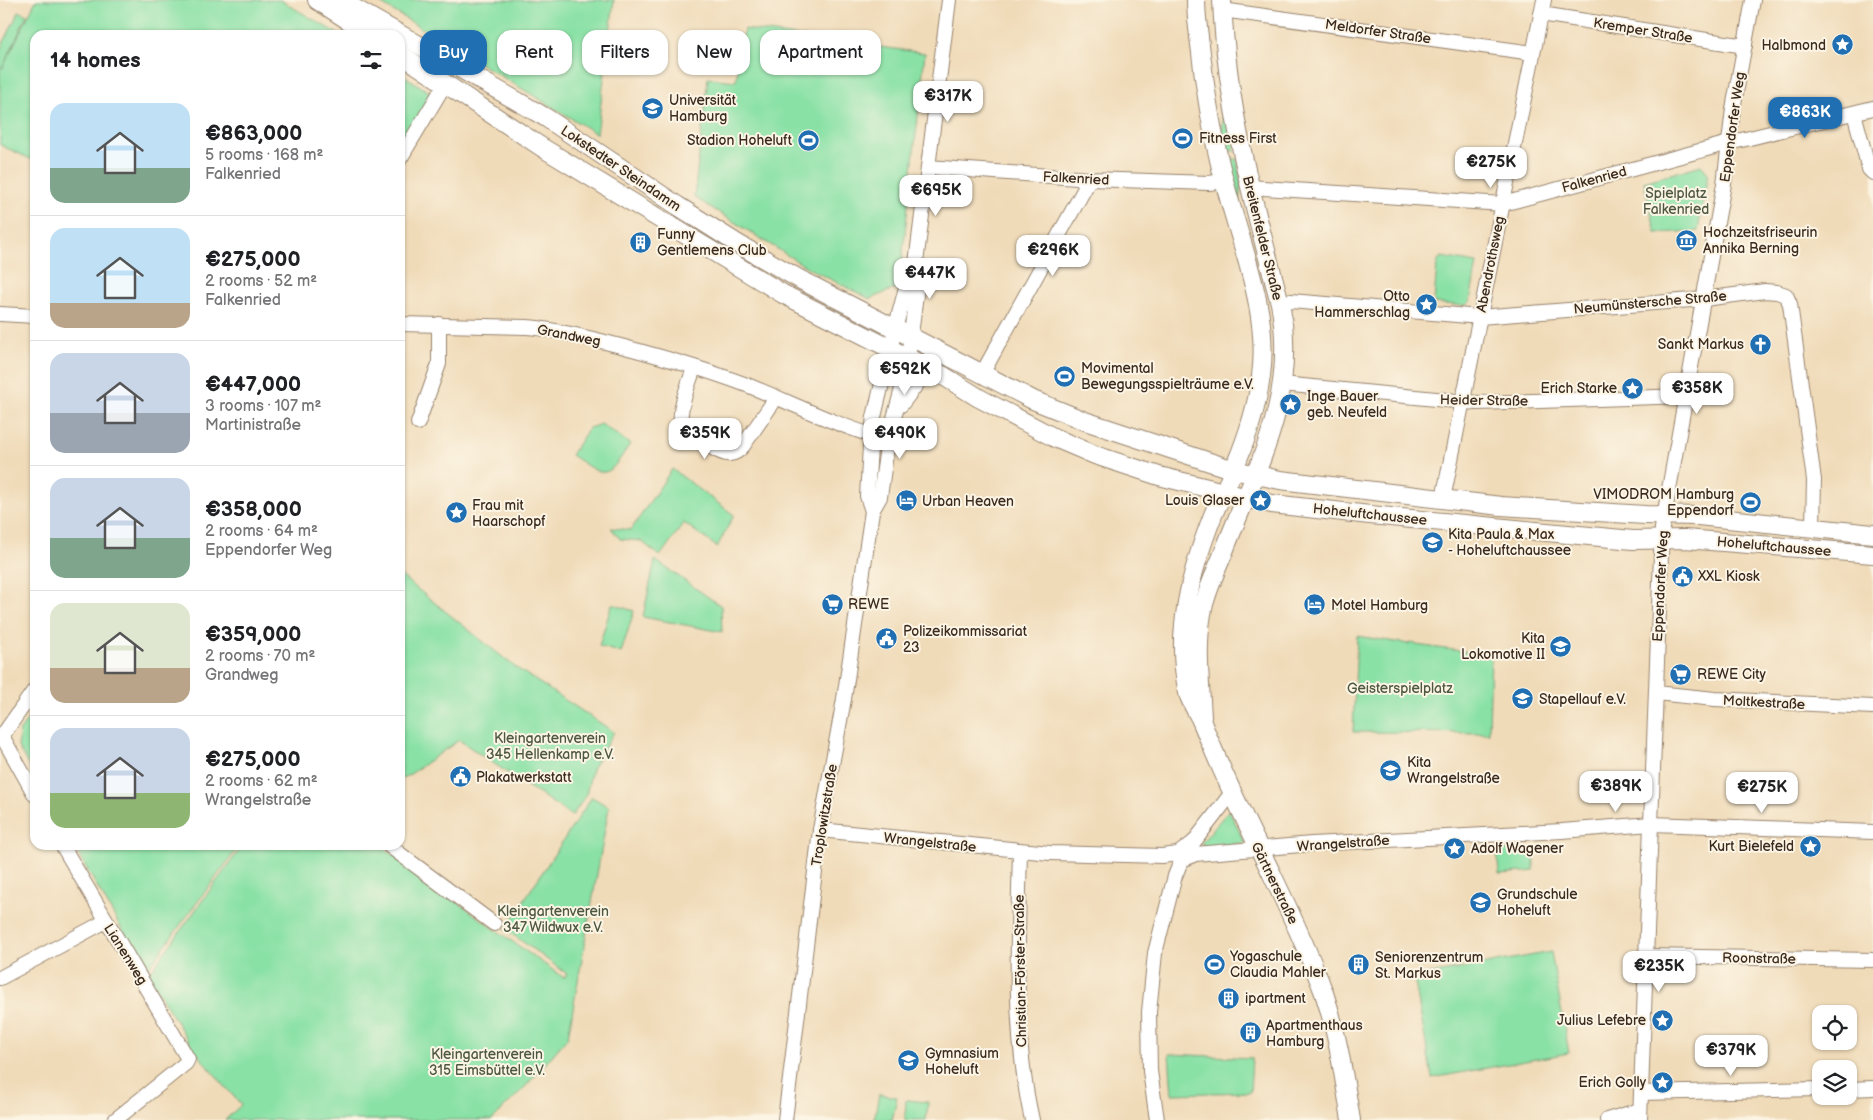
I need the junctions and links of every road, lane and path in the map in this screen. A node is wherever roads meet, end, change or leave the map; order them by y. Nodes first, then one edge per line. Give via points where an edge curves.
1 (317, 0) edge
2 (340, 0) edge
3 (949, 0) edge
4 (1196, 0) edge
5 (1544, 0) edge
6 (1753, 0) edge
7 (1222, 5) edge
8 (1541, 14) junction
9 (363, 30) edge
10 (393, 30) edge
11 (405, 37) edge
12 (1745, 46) junction
13 (1533, 53) junction
14 (405, 57) edge
15 (445, 84) junction
16 (1873, 108) edge
17 (1854, 113) junction
18 (1729, 143) junction
19 (405, 151) edge
20 (928, 167) junction
21 (1873, 173) edge
22 (1090, 179) junction
23 (1224, 180) junction
24 (1249, 187) junction
25 (1503, 204) junction
26 (1704, 299) junction
27 (1280, 303) junction
28 (0, 314) edge
29 (30, 316) edge
30 (1480, 317) junction
31 (405, 324) edge
32 (439, 324) junction
33 (901, 342) junction
34 (694, 368) junction
35 (935, 371) junction
36 (983, 372) junction
37 (1282, 384) junction
38 (1686, 396) junction
39 (776, 398) junction
40 (1464, 402) junction
41 (895, 414) junction
42 (418, 423) dead end
43 (871, 436) junction
44 (888, 440) junction
45 (1234, 470) junction
46 (1256, 474) junction
47 (1224, 492) junction
48 (1246, 497) junction
49 (1443, 499) junction
50 (872, 511) junction
51 (1664, 514) junction
52 (1813, 527) junction
53 (1873, 534) edge
54 (1661, 540) junction
55 (1873, 554) edge
56 (1656, 693) junction
57 (30, 696) edge
58 (1873, 707) edge
59 (1202, 723) junction
60 (1, 737) edge
61 (30, 786) edge
62 (1231, 794) junction
63 (1651, 824) junction
64 (820, 830) junction
65 (1873, 832) edge
66 (65, 850) edge
67 (395, 850) edge
68 (1259, 850) junction
69 (1020, 851) junction
70 (1180, 858) junction
71 (106, 921) junction
72 (494, 924) dead end
73 (1646, 956) junction
74 (1873, 960) edge
75 (0, 978) edge
76 (1857, 1088) edge
77 (1873, 1088) edge
78 (1812, 1089) edge
79 (1641, 1093) junction
80 (1640, 1115) edge
81 (115, 1120) edge
82 (785, 1120) edge
83 (1032, 1120) edge
84 (1157, 1120) edge
85 (1351, 1120) edge
86 (1607, 1120) edge

1 - 9 main road
2 - 10 main road, Lokstedter Steindamm
3 - 20 street
4 - 23 main road, Breitenfelder Straße via 1205,86
5 - 8 street, Abendrothsweg
6 - 12 street, Eppendorfer Weg
7 - 13 street, Meldorfer Straße
7 - 24 main road, Breitenfelder Straße via 1230,85
8 - 12 street, Kremper Straße
8 - 13 street, Abendrothsweg
11 - 33 main road, Lokstedter Steindamm via 545,117 738,244
12 - 18 street, Eppendorfer Weg
13 - 25 street, Abendrothsweg
14 - 15 main road, Lokstedter Steindamm
15 - 19 street
15 - 33 main road, Lokstedter Steindamm via 542,148 783,294
16 - 17 street, Falkenried
17 - 18 street, Falkenried
17 - 21 street
18 - 25 street, Falkenried
18 - 26 street, Eppendorfer Weg
20 - 22 street, Falkenried
20 - 33 street via 916,263 907,284
22 - 23 street, Falkenried via 1209,183
22 - 36 street
23 - 45 main road, Breitenfelder Straße via 1253,286 1263,345 1258,392
24 - 25 street, Falkenried
24 - 27 main road, Breitenfelder Straße
25 - 30 street, Abendrothsweg
26 - 30 street, Neumünstersche Straße
26 - 38 street, Eppendorfer Weg
26 - 52 street, Neumünstersche Straße via 1765,291 1786,295 1790,304 1814,480
27 - 30 street, Neumünstersche Straße via 1292,301
27 - 37 main road, Breitenfelder Straße via 1285,351
28 - 29 street
30 - 40 street, Abendrothsweg
31 - 32 street, Grandweg
32 - 34 street, Grandweg via 545,328 639,350
32 - 42 street via 439,364
33 - 35 main road, Hoheluftchaussee
33 - 36 main road, Hoheluftchaussee
33 - 41 street, Troplowitzstraße via 906,374
33 - 43 street, Troplowitzstraße via 877,403
33 - 44 street via 888,410
34 - 39 street, Grandweg
34 - 39 street via 682,410 683,426 726,454 739,451 744,446
35 - 41 street via 920,380
35 - 47 main road, Hoheluftchaussee via 1060,441 1159,476
36 - 45 main road, Hoheluftchaussee via 1033,400 1085,421
37 - 40 street, Heider Straße
37 - 46 main road, Breitenfelder Straße via 1272,430
38 - 40 street, Heider Straße
38 - 51 street, Eppendorfer Weg
39 - 43 street, Grandweg
40 - 49 street, Abendrothsweg
41 - 44 street, Troplowitzstraße
43 - 44 street, Grandweg
43 - 50 street, Troplowitzstraße via 866,496
44 - 50 street, Troplowitzstraße via 880,497
45 - 46 main road, Hoheluftchaussee
45 - 47 main road, Gärtnerstraße
46 - 48 main road, Gärtnerstraße
46 - 49 main road, Hoheluftchaussee via 1287,481
47 - 48 main road, Hoheluftchaussee
47 - 59 main road, Gärtnerstraße via 1194,569 1184,620 1188,694
48 - 54 main road, Hoheluftchaussee via 1272,504 1370,515
48 - 59 main road, Gärtnerstraße via 1201,618 1198,644
49 - 51 main road, Hoheluftchaussee via 1501,506
50 - 64 street, Troplowitzstraße via 844,699
51 - 52 main road, Hoheluftchaussee
51 - 54 street, Eppendorfer Weg
52 - 53 main road, Hoheluftchaussee
54 - 55 main road, Hoheluftchaussee via 1685,539
54 - 56 street, Eppendorfer Weg
56 - 58 street, Moltkestraße
56 - 63 street, Eppendorfer Weg
57 - 60 street
59 - 62 main road, Gärtnerstraße
60 - 61 street
62 - 68 main road, Gärtnerstraße
62 - 70 street
63 - 65 street, Wrangelstraße
63 - 68 street, Wrangelstraße
63 - 73 street, Eppendorfer Weg
64 - 69 street, Wrangelstraße
64 - 82 street, Troplowitzstraße
66 - 71 street, Lianenweg
67 - 72 street
68 - 70 street, Wrangelstraße
68 - 85 main road, Gärtnerstraße via 1296,925 1324,995
69 - 70 street, Wrangelstraße
69 - 83 street, Christian-Förster-Straße via 1019,1035
70 - 84 street via 1155,953 1149,1012 1150,1071
71 - 75 street
71 - 81 street, Lianenweg via 188,1059
73 - 74 street, Roonstraße
73 - 79 street, Eppendorfer Weg
76 - 77 street
78 - 79 street
79 - 80 street, Eppendorfer Weg
80 - 86 street

